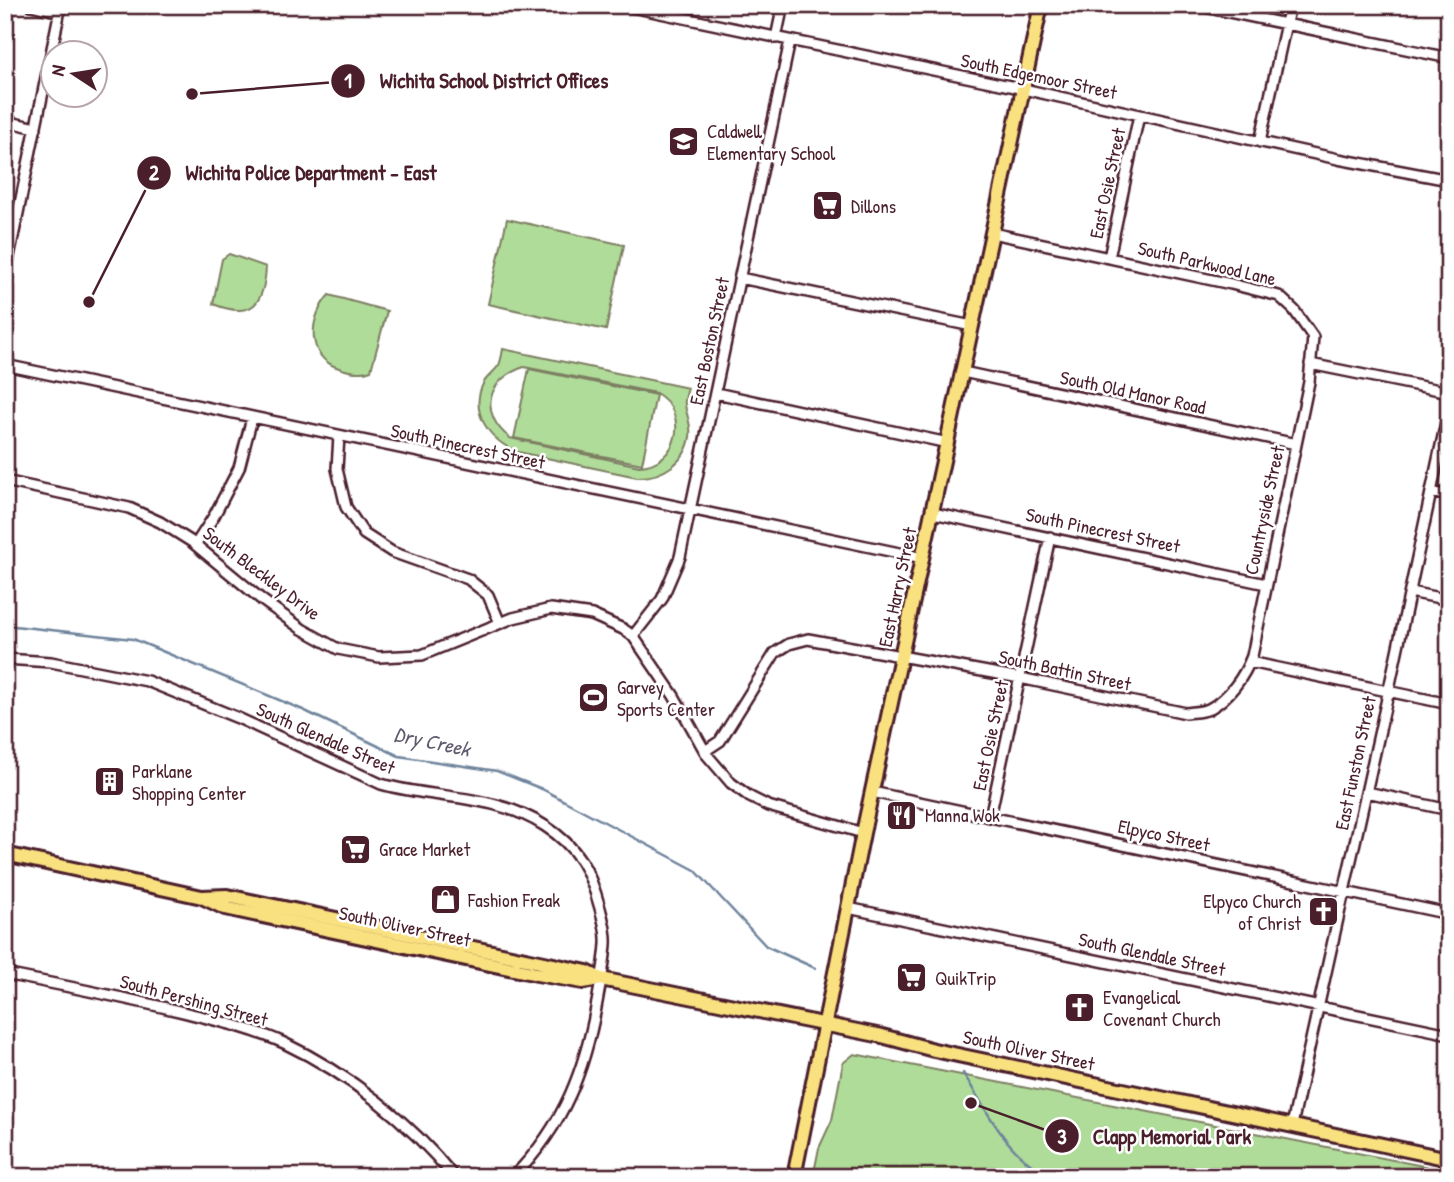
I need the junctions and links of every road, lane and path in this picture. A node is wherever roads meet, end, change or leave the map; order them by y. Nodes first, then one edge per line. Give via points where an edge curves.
1 (31, 5) edge
2 (622, 5) edge
3 (783, 5) edge
4 (1041, 5) edge
5 (1195, 5) edge
6 (1290, 5) edge
7 (61, 8) edge
8 (1286, 23) junction
9 (775, 37) junction
10 (790, 41) junction
11 (1449, 58) edge
12 (1023, 90) junction
13 (1139, 115) junction
14 (5, 121) edge
15 (36, 128) junction
16 (1260, 142) junction
17 (1449, 180) edge
18 (992, 233) junction
19 (9, 244) edge
20 (1109, 258) junction
21 (5, 276) edge
22 (740, 278) junction
23 (972, 326) junction
24 (1310, 364) junction
25 (5, 365) edge
26 (963, 372) junction
27 (1449, 392) edge
28 (716, 393) junction
29 (1449, 408) edge
30 (252, 418) junction
31 (339, 436) junction
32 (948, 443) junction
33 (1296, 444) junction
34 (5, 481) edge
35 (1431, 492) junction
36 (1449, 496) edge
37 (690, 509) junction
38 (933, 513) junction
39 (1050, 537) junction
40 (196, 544) junction
41 (923, 558) junction
42 (1266, 584) junction
43 (1410, 592) junction
44 (1449, 600) edge
45 (500, 623) junction
46 (633, 636) junction
47 (902, 657) junction
48 (5, 659) edge
49 (1250, 662) junction
50 (1020, 678) junction
51 (1389, 692) junction
52 (1449, 704) edge
53 (705, 751) junction
54 (872, 792) junction
55 (1367, 792) junction
56 (1449, 810) edge
57 (990, 817) junction
58 (863, 833) junction
59 (5, 854) edge
60 (1345, 891) junction
61 (848, 908) junction
62 (1449, 914) edge
63 (5, 974) edge
64 (601, 979) junction
65 (1319, 1007) junction
66 (824, 1024) junction
67 (1449, 1034) edge
68 (1292, 1125) junction
69 (1449, 1159) edge
70 (454, 1177) edge
71 (513, 1177) edge
72 (794, 1177) edge

1 - 7 street
2 - 9 street, South Edgemoor Street
3 - 9 street
4 - 12 main road, East Harry Street
5 - 8 street
6 - 8 street
7 - 15 street
8 - 11 street
8 - 16 street
9 - 10 street, South Edgemoor Street
10 - 12 street, South Edgemoor Street
10 - 22 street, East Boston Street
12 - 13 street, South Edgemoor Street
12 - 18 main road, East Harry Street
13 - 16 street, South Edgemoor Street
13 - 20 street, East Osie Street
14 - 15 street
15 - 19 street
16 - 17 street, South Edgemoor Street
18 - 20 street, South Parkwood Lane
18 - 23 main road, East Harry Street
19 - 21 street
20 - 24 street, South Parkwood Lane via 1279,296 1313,337
22 - 23 street
22 - 28 street, East Boston Street
23 - 26 main road, East Harry Street
24 - 27 street
24 - 33 street, Countryside Street
25 - 30 street, South Pinecrest Street
26 - 32 main road, East Harry Street
26 - 33 street, South Old Manor Road
28 - 32 street
28 - 37 street, East Boston Street
29 - 35 street, East Funston Street
30 - 31 street, South Pinecrest Street
30 - 40 street via 239,468
31 - 37 street, South Pinecrest Street
31 - 45 street via 337,469 346,507 364,534 392,552 468,579 488,595
32 - 38 main road, East Harry Street
33 - 42 street, Countryside Street
34 - 40 street, South Bleckley Drive via 129,508
35 - 36 street
35 - 43 street, East Funston Street
37 - 41 street, South Pinecrest Street
37 - 46 street, East Boston Street via 680,557 662,599
38 - 39 street, South Pinecrest Street
38 - 41 main road, East Harry Street
39 - 42 street, South Pinecrest Street
39 - 50 street, East Osie Street
40 - 45 street, South Bleckley Drive via 302,629 338,649 379,657 422,655
41 - 47 main road, East Harry Street
42 - 49 street, Countryside Street
43 - 44 street
43 - 51 street, East Funston Street
45 - 46 street, South Bleckley Drive via 551,609 592,615
46 - 53 street, South Bleckley Drive
47 - 50 street, South Battin Street
47 - 53 street, South Battin Street via 808,639 789,644 775,653 720,741
47 - 54 main road, East Harry Street
48 - 64 street, South Glendale Street via 147,681 381,784 472,798 524,815 563,840 589,873 605,927
49 - 50 street, South Battin Street via 1228,693 1208,709 1186,713
49 - 51 street
50 - 57 street, East Osie Street
51 - 52 street
51 - 55 street, East Funston Street
53 - 58 street, South Bleckley Drive via 731,783 750,797
54 - 57 street, Elpyco Street
54 - 58 main road, East Harry Street
55 - 56 street
55 - 60 street, East Funston Street
57 - 60 street, Elpyco Street
58 - 61 main road, East Harry Street
59 - 64 main road, South Oliver Street via 202,897 225,908 537,974 583,982
60 - 62 street, Elpyco Street
60 - 65 street, East Funston Street
61 - 65 street, South Glendale Street
61 - 66 main road, East Harry Street
63 - 70 street, South Pershing Street via 133,1000 283,1042 369,1095 414,1132
64 - 66 main road, South Oliver Street
64 - 71 street via 577,1082 540,1148
65 - 67 street, South Glendale Street
65 - 68 street, East Funston Street
66 - 68 main road, South Oliver Street
66 - 72 main road, East Harry Street
68 - 69 main road, South Oliver Street

